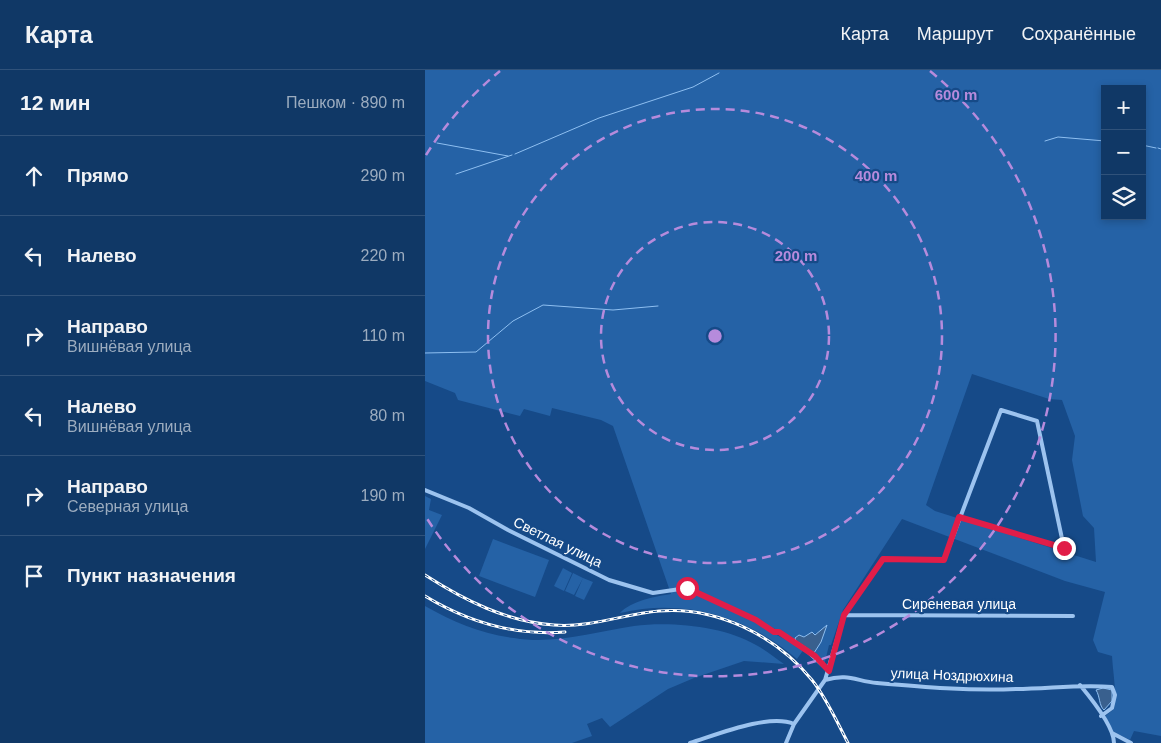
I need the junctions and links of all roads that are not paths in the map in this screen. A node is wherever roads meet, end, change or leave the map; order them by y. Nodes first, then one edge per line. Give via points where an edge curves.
1 (425, 490) edge
2 (959, 517) junction
3 (844, 615) junction
4 (1073, 616) dead end
5 (829, 671) junction
6 (825, 680) junction
7 (1080, 685) junction
8 (1101, 716) junction
9 (794, 724) junction
10 (1112, 733) junction
11 (689, 743) edge
12 (786, 743) edge
13 (1114, 743) edge
14 (1131, 743) edge

1 - 5 street, Светлая улица via 469,508 609,580 653,593 687,588 779,632 810,652
2 - 2 street via 1001,410 1037,421 1064,548
2 - 3 street via 944,560 883,559
3 - 4 street, Сиреневая улица
3 - 5 street
5 - 6 street
6 - 7 street, улица Ноздрюхина via 843,676 867,682 949,689 1016,690
6 - 9 street
7 - 8 street
7 - 8 street, улица Ноздрюхина via 1111,687 1115,695 1112,708
8 - 10 street
9 - 11 street via 782,721 758,724
9 - 12 street
10 - 13 street
10 - 14 street

